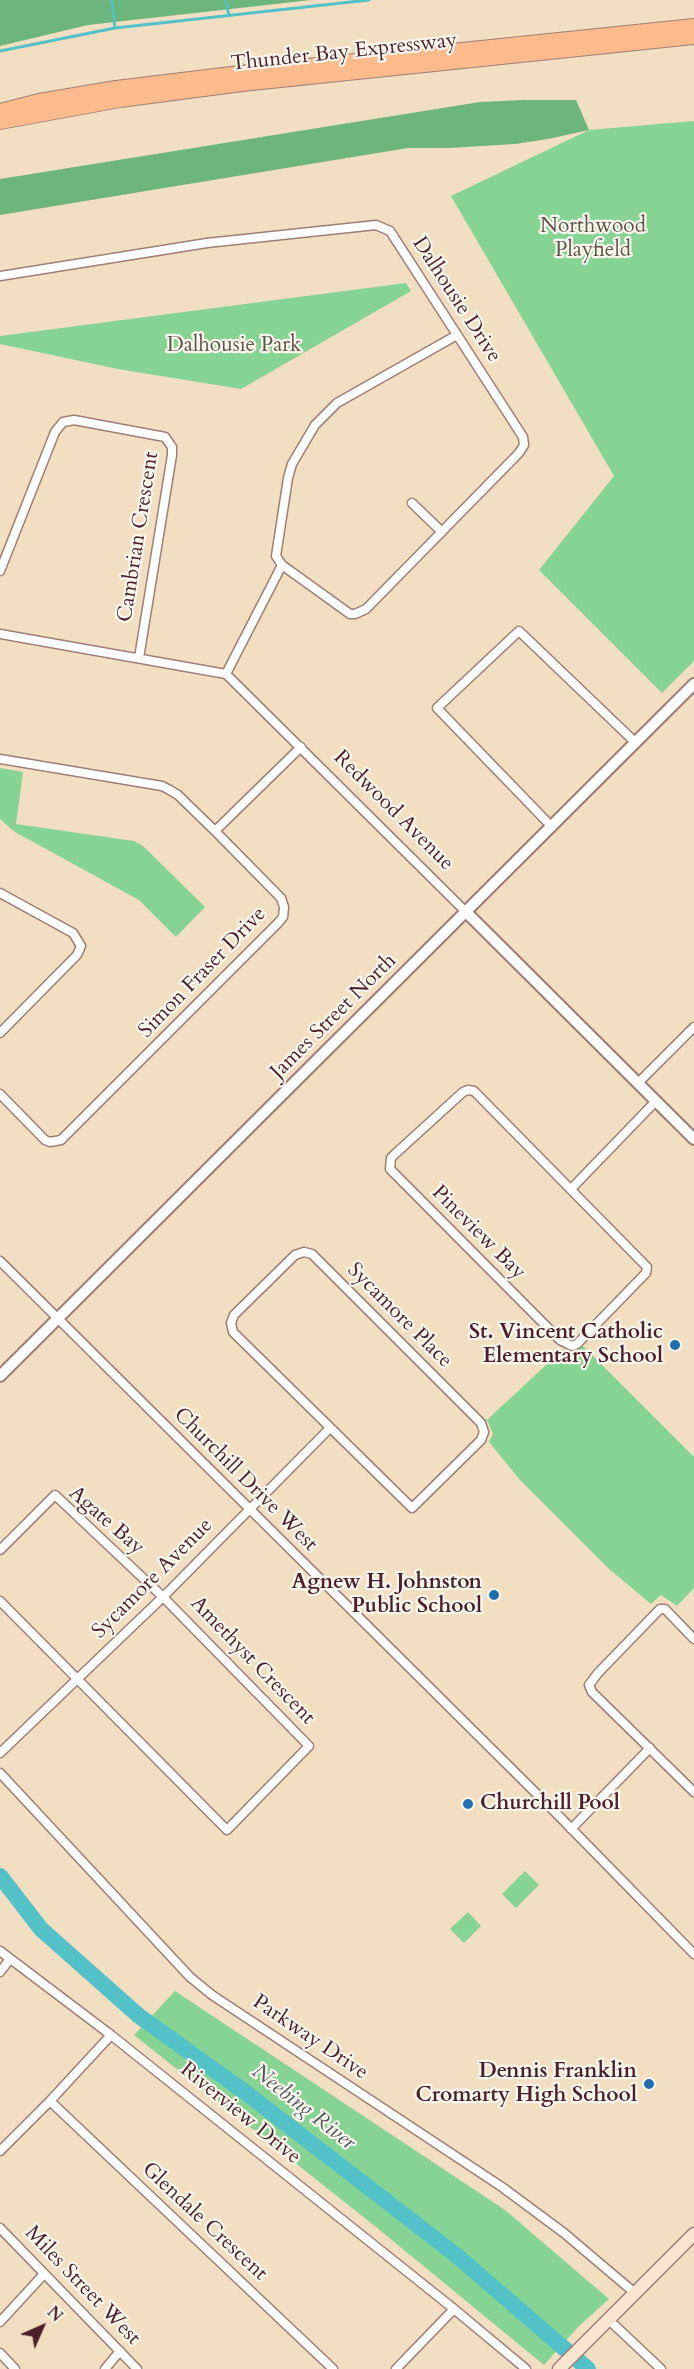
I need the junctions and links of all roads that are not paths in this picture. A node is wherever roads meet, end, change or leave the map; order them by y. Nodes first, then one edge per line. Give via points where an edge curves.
1 (694, 26) edge
2 (694, 37) edge
3 (0, 111) edge
4 (0, 122) edge
5 (0, 276) edge
6 (457, 335) junction
7 (412, 503) dead end
8 (442, 532) junction
9 (282, 565) junction
10 (0, 571) edge
11 (0, 634) edge
12 (138, 658) junction
13 (226, 674) junction
14 (694, 684) edge
15 (636, 743) junction
16 (301, 747) junction
17 (0, 759) edge
18 (552, 827) junction
19 (216, 831) junction
20 (0, 894) edge
21 (467, 913) junction
22 (694, 1027) edge
23 (0, 1033) edge
24 (638, 1083) junction
25 (0, 1094) edge
26 (656, 1101) junction
27 (694, 1139) edge
28 (571, 1189) junction
29 (0, 1261) edge
30 (57, 1319) junction
31 (0, 1376) edge
32 (330, 1428) junction
33 (248, 1509) junction
34 (0, 1550) edge
35 (163, 1597) junction
36 (0, 1601) edge
37 (694, 1639) edge
38 (77, 1678) junction
39 (650, 1748) junction
40 (0, 1753) edge
41 (0, 1773) edge
42 (694, 1792) edge
43 (571, 1829) junction
44 (0, 1951) edge
45 (694, 1954) edge
46 (10, 1959) junction
47 (0, 1971) edge
48 (111, 2035) junction
49 (50, 2101) junction
50 (0, 2151) edge
51 (0, 2228) edge
52 (694, 2234) edge
53 (44, 2274) junction
54 (636, 2294) junction
55 (454, 2308) junction
56 (609, 2320) junction
57 (0, 2322) edge
58 (120, 2351) junction
59 (0, 2353) edge
60 (15, 2369) edge
61 (105, 2369) edge
62 (137, 2369) edge
63 (333, 2369) edge
64 (396, 2369) edge
65 (526, 2369) edge
66 (559, 2369) edge
67 (661, 2369) edge

1 - 3 highway, Thunder Bay Expressway via 116,88
2 - 4 highway, Thunder Bay Expressway via 230,86 120,100
5 - 6 street, Dalhousie Drive via 195,245 381,226 394,236
6 - 8 street, Dalhousie Drive via 523,437 524,445
6 - 9 street via 350,394 315,425 288,478 275,551
7 - 8 street
8 - 9 street, Dalhousie Drive via 366,609 355,615 345,612
9 - 13 street
10 - 12 street, Cambrian Crescent via 55,432 63,422 74,420 165,437 172,455
11 - 12 street
12 - 13 street
13 - 16 street, Redwood Avenue
14 - 15 street, James Street North
15 - 18 street, James Street North
15 - 18 street via 519,631 437,708
16 - 19 street
16 - 21 street, Redwood Avenue
17 - 19 street, Simon Fraser Drive via 162,786 178,795
18 - 21 street, James Street North
19 - 25 street, Simon Fraser Drive via 281,898 284,912 278,923 61,1140 45,1140
20 - 23 street via 73,933 81,946 77,955
21 - 24 street, Redwood Avenue
21 - 30 street, James Street North
22 - 24 street
24 - 26 street, Redwood Avenue
26 - 27 street, Redwood Avenue
26 - 28 street
28 - 28 street, Pineview Bay via 474,1091 468,1090 395,1154 390,1164 393,1173 561,1340 572,1346 646,1273 647,1267
29 - 30 street, Churchill Drive West
30 - 31 street, James Street North
30 - 33 street, Churchill Drive West
32 - 32 street, Sycamore Place via 412,1508 481,1440 484,1432 481,1423 312,1254 304,1252 295,1255 234,1315 231,1323 233,1332
32 - 33 street, Sycamore Avenue
33 - 35 street, Sycamore Avenue
33 - 43 street, Churchill Drive West
34 - 35 street, Agate Bay via 55,1495
35 - 38 street, Sycamore Avenue
35 - 38 street, Amethyst Crescent via 309,1746 227,1830
36 - 38 street
37 - 39 street via 660,1608 589,1685
38 - 40 street, Sycamore Avenue
39 - 42 street
39 - 43 street
41 - 54 street, Parkway Drive via 190,1977 502,2187
43 - 45 street, Churchill Drive West
44 - 46 street, Riverview Drive
46 - 47 street
46 - 48 street, Riverview Drive
48 - 49 street
48 - 55 street, Riverview Drive
49 - 50 street
49 - 63 street, Glendale Crescent
51 - 53 street, Miles Street West
52 - 54 main road
53 - 57 street
53 - 58 street, Miles Street West
54 - 56 main road
55 - 64 street
55 - 65 street, Riverview Drive
56 - 66 main road
56 - 67 street
58 - 61 street
58 - 62 street, Miles Street West
59 - 60 street

